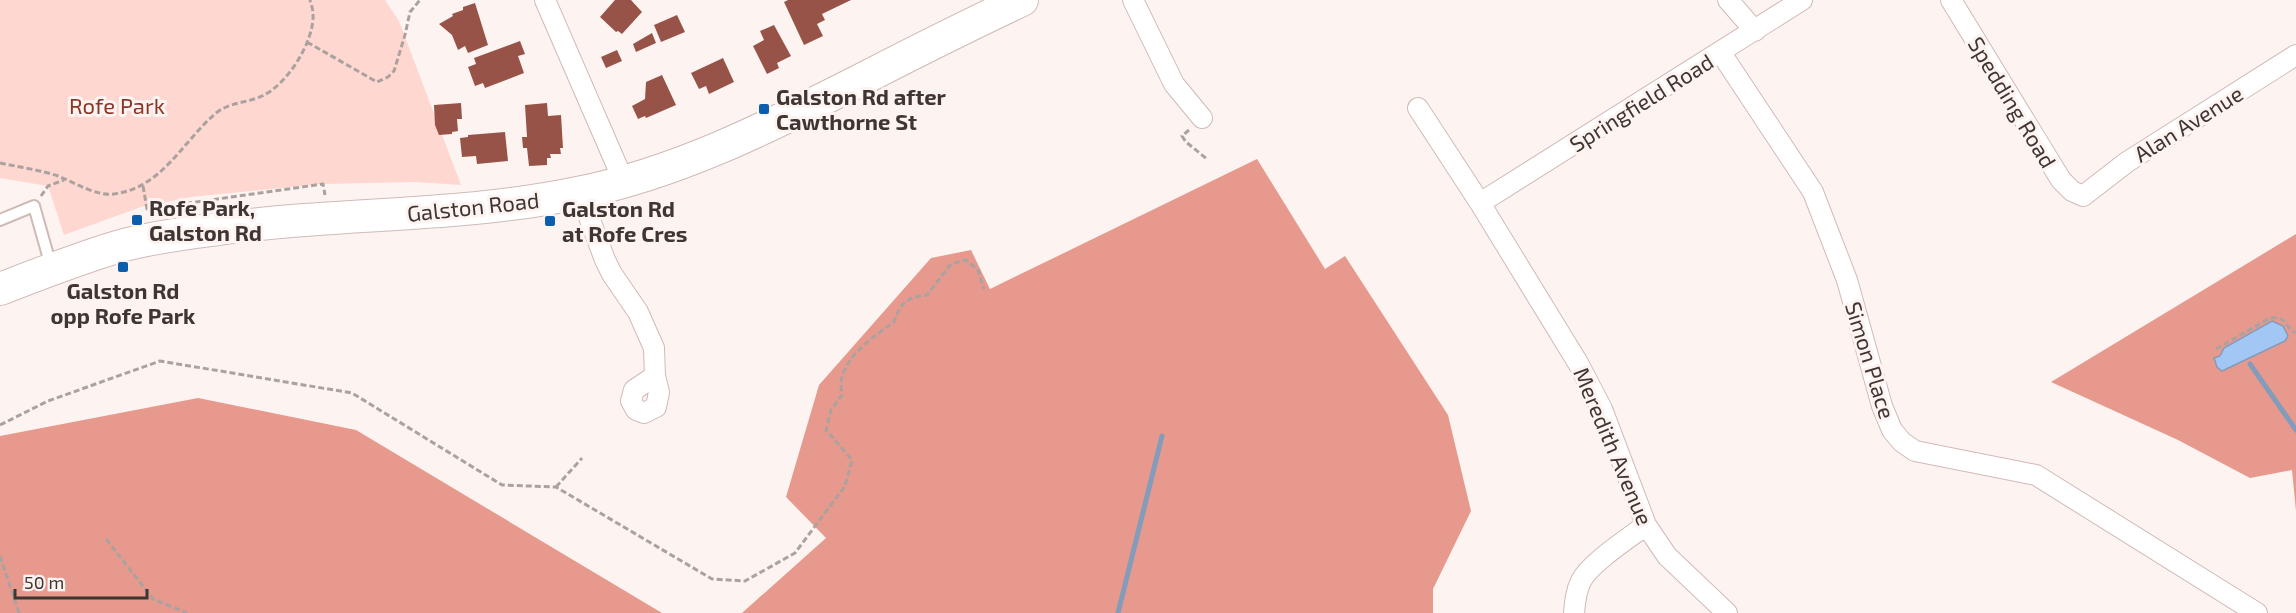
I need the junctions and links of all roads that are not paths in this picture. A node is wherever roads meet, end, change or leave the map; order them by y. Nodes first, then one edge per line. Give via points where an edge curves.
1 (545, 0) edge
2 (1022, 0) edge
3 (1133, 0) edge
4 (1728, 0) edge
5 (1802, 0) edge
6 (1951, 0) edge
7 (1755, 30) junction
8 (1721, 52) junction
9 (2296, 55) edge
10 (1418, 108) dead end
11 (1202, 118) road end
12 (624, 182) junction
13 (580, 193) junction
14 (2083, 196) joint
15 (1480, 203) junction
16 (0, 220) edge
17 (51, 269) junction
18 (0, 289) edge
19 (655, 375) dead end
20 (1646, 525) junction
21 (1574, 613) edge
22 (1727, 613) edge
23 (2257, 613) edge

1 - 12 street
2 - 12 main road, Galston Road via 740,140
3 - 11 street via 1174,84
4 - 7 street
5 - 7 street, Springfield Road
6 - 14 street, Spedding Road via 2061,180
7 - 8 street, Springfield Road
8 - 15 street, Springfield Road
8 - 23 street, Simon Place via 1813,192 1847,280 1882,406 1902,442 1915,451 2036,475
9 - 14 street, Alan Avenue via 2127,162
10 - 15 street, Meredith Avenue
12 - 13 main road, Galston Road
13 - 17 main road, Galston Road via 463,211 220,228 119,247
13 - 19 street via 605,260 638,312 654,348
15 - 20 street, Meredith Avenue via 1602,409
16 - 17 lane via 34,207
17 - 18 main road, Galston Road
20 - 21 street via 1582,578 1575,594
20 - 22 street, Meredith Avenue via 1667,556

